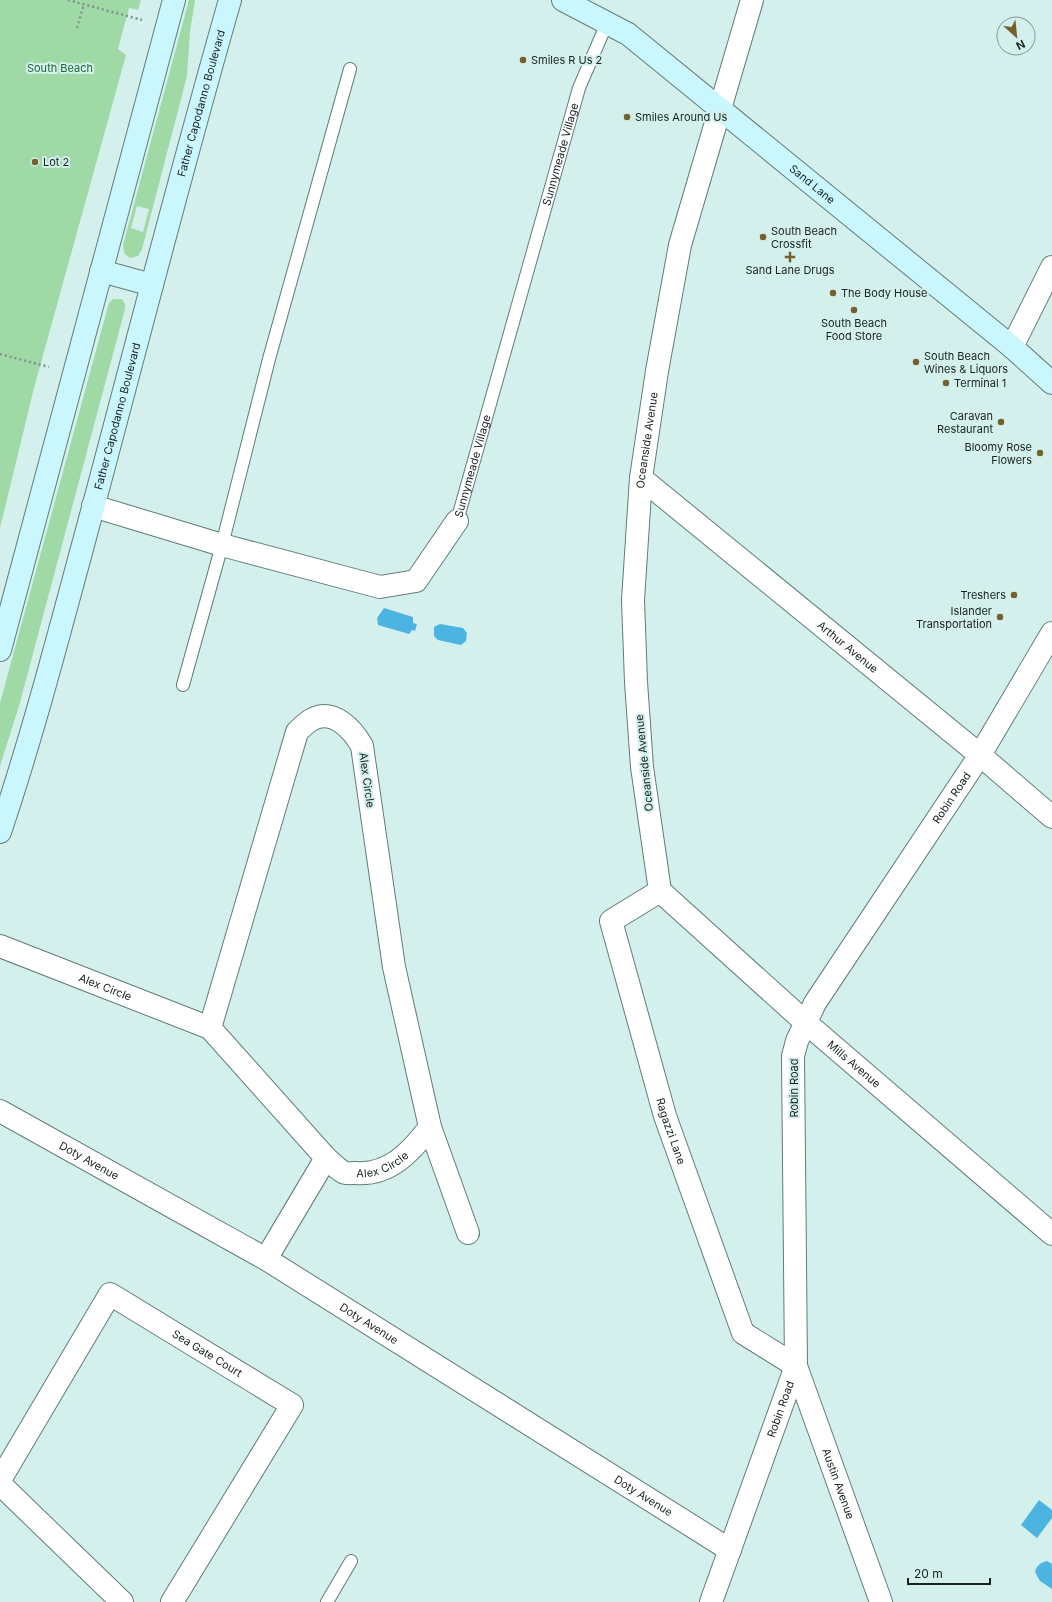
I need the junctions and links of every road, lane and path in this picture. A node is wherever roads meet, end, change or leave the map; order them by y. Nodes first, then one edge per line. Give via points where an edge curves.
1 (68, 0) edge
2 (174, 0) edge
3 (230, 0) edge
4 (563, 0) edge
5 (752, 0) edge
6 (84, 4) junction
7 (142, 20) dead end
8 (607, 23) junction
9 (77, 28) dead end
10 (350, 69) dead end
11 (720, 110) junction
12 (1052, 268) edge
13 (102, 271) junction
14 (152, 285) junction
15 (1012, 347) junction
16 (0, 354) edge
17 (49, 367) dead end
18 (1052, 383) edge
19 (642, 478) junction
20 (93, 506) junction
21 (457, 521) joint
22 (222, 544) junction
23 (1052, 633) edge
24 (0, 650) edge
25 (183, 685) dead end
26 (980, 755) junction
27 (1052, 817) edge
28 (0, 832) edge
29 (660, 891) junction
30 (0, 946) edge
31 (805, 1022) junction
32 (210, 1028) junction
33 (0, 1110) edge
34 (430, 1127) junction
35 (326, 1158) junction
36 (468, 1233) dead end
37 (1052, 1234) edge
38 (266, 1259) junction
39 (796, 1366) junction
40 (0, 1480) edge
41 (0, 1484) edge
42 (730, 1550) junction
43 (351, 1561) dead end
44 (122, 1602) edge
45 (172, 1602) edge
46 (327, 1602) edge
47 (711, 1602) edge
48 (881, 1602) edge

1 - 6 path
2 - 13 main road
3 - 14 main road, Father Capodanno Boulevard
4 - 8 main road, Sand Lane
5 - 11 street, Oceanside Avenue
6 - 7 path
6 - 9 path
8 - 11 main road, Sand Lane via 628,34
8 - 21 lane, Sunnymeade Village via 579,88
10 - 22 lane via 269,359
11 - 15 main road, Sand Lane
11 - 19 street, Oceanside Avenue via 680,245
12 - 15 street
13 - 14 main road
13 - 24 main road
14 - 20 main road, Father Capodanno Boulevard
15 - 18 main road, Sand Lane
16 - 17 path
19 - 26 street, Arthur Avenue
19 - 29 street, Oceanside Avenue via 633,600 636,682 642,767
20 - 22 street, Sunnymeade Village
20 - 28 main road, Father Capodanno Boulevard via 22,766
21 - 22 street, Sunnymeade Village via 416,581 380,587
22 - 25 lane
23 - 26 street, Robin Road
26 - 27 street, Arthur Avenue
26 - 31 street, Robin Road via 815,1003
29 - 31 street, Mills Avenue
29 - 39 street, Ragazzi Lane via 610,921 665,1116 743,1332
30 - 32 street, Alex Circle
31 - 37 street, Mills Avenue
31 - 39 street, Robin Road via 793,1056
32 - 34 street, Alex Circle via 297,732 312,719 328,716 344,723 362,746 394,968
32 - 35 street, Alex Circle
33 - 38 street, Doty Avenue
34 - 35 street, Alex Circle via 403,1157 386,1169 366,1174 344,1172
34 - 36 street, Alex Circle
35 - 38 street
38 - 42 street, Doty Avenue
39 - 42 street, Robin Road
39 - 48 street, Austin Avenue
40 - 45 street, Sea Gate Court via 110,1294 292,1406
41 - 44 street
42 - 47 street, Robin Road
43 - 46 lane

